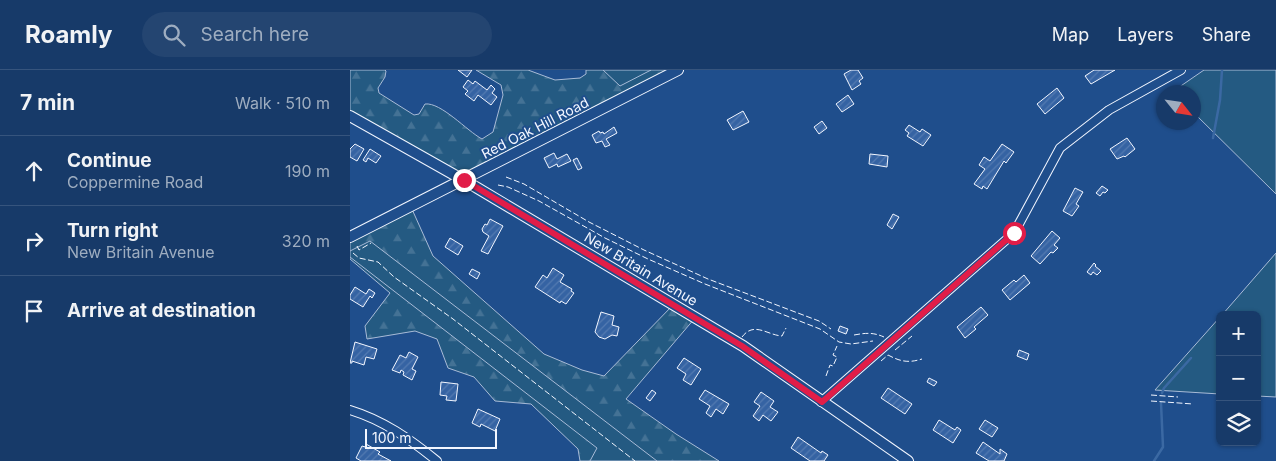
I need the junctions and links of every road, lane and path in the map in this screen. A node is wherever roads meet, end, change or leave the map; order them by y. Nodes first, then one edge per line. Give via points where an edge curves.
1 (678, 70) edge
2 (1180, 70) edge
3 (350, 116) edge
4 (464, 180) junction
5 (350, 237) edge
6 (822, 402) junction
7 (350, 410) edge
8 (437, 461) edge
9 (908, 461) edge

1 - 4 street, Red Oak Hill Road
2 - 6 street via 1109,110 1060,148 1014,233
3 - 4 street, New Britain Avenue
4 - 5 street, Red Oak Hill Road
4 - 6 street, New Britain Avenue via 742,346
6 - 9 street, New Britain Avenue
7 - 8 street via 370,416 410,439

